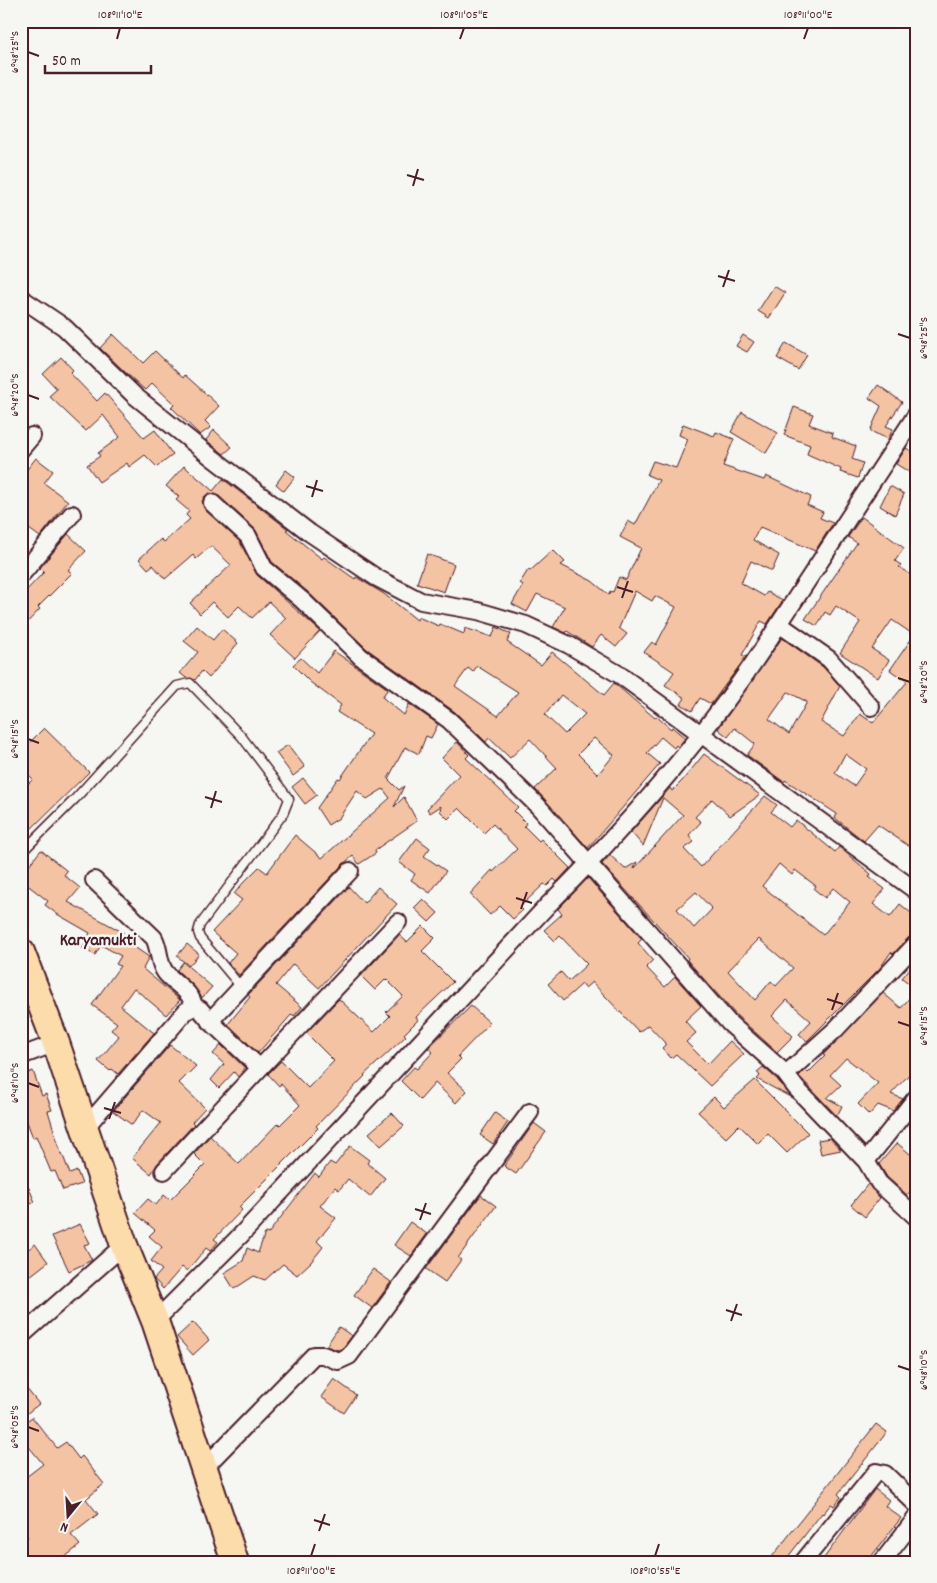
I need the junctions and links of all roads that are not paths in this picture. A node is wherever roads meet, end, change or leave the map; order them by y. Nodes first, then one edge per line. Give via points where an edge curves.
1 (21, 298) edge
2 (916, 416) edge
3 (32, 436) dead end
4 (21, 449) edge
5 (212, 503) dead end
6 (72, 514) dead end
7 (21, 575) edge
8 (779, 624) junction
9 (871, 707) dead end
10 (702, 733) junction
11 (21, 853) edge
12 (590, 863) junction
13 (350, 871) dead end
14 (94, 880) dead end
15 (913, 884) edge
16 (398, 922) dead end
17 (916, 944) edge
18 (24, 968) edge
19 (241, 987) junction
20 (194, 1007) junction
21 (210, 1021) junction
22 (56, 1042) junction
23 (21, 1056) edge
24 (260, 1068) junction
25 (786, 1074) junction
26 (916, 1098) edge
27 (530, 1112) dead end
28 (85, 1128) junction
29 (866, 1161) junction
30 (164, 1171) dead end
31 (916, 1216) edge
32 (124, 1244) junction
33 (155, 1321) junction
34 (21, 1336) edge
35 (203, 1469) junction
36 (916, 1504) edge
37 (916, 1518) edge
38 (235, 1562) edge
39 (803, 1562) edge
40 (882, 1562) edge

1 - 10 street via 64,327 135,396 210,456 310,533 377,578 421,600 526,625 569,645 620,675
2 - 8 street
3 - 4 street
5 - 12 street via 248,536 264,568 362,657 449,720 538,806
6 - 7 street
8 - 9 street via 830,659
8 - 10 street
10 - 12 street
10 - 15 street
11 - 19 lane via 75,799 177,686 190,683 242,737 290,799 284,814 200,925 198,932
12 - 25 street via 729,1022
12 - 33 street via 240,1236
13 - 19 street
14 - 20 street via 154,938 165,972 188,994
16 - 24 street
17 - 25 street via 836,1029
18 - 22 main road
19 - 21 street
20 - 21 street
20 - 28 street via 186,1011
21 - 24 street
22 - 23 street
22 - 28 main road
24 - 30 street
25 - 29 street
26 - 29 street
27 - 35 street via 349,1356 338,1361 314,1355
28 - 32 main road
29 - 31 street via 879,1183
32 - 33 main road
32 - 34 street
33 - 35 main road
35 - 38 main road
36 - 39 street via 885,1474 876,1472
37 - 40 street

